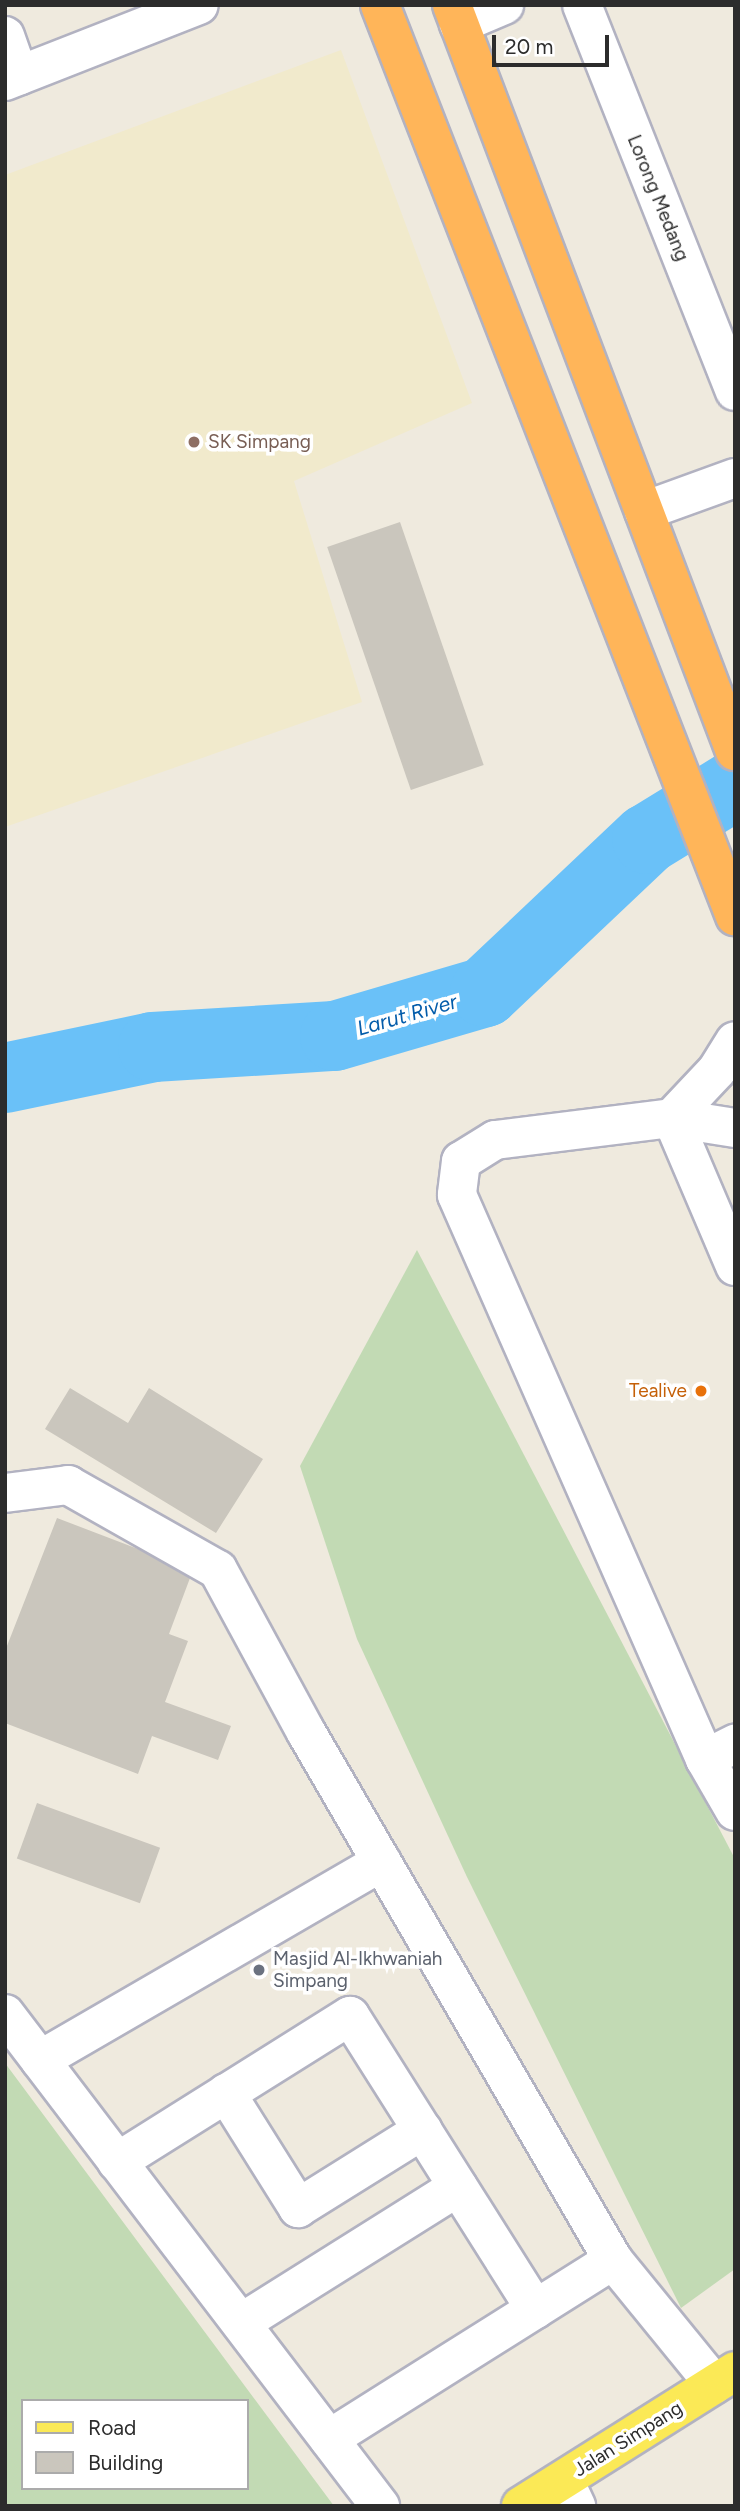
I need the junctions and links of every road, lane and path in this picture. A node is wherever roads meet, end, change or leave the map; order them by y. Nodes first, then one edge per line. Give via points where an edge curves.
1 (200, 5) edge
2 (380, 5) edge
3 (503, 5) edge
4 (582, 5) edge
5 (456, 15) edge
6 (5, 36) edge
7 (12, 79) edge
8 (735, 391) edge
9 (735, 478) edge
10 (644, 511) junction
11 (735, 751) edge
12 (734, 914) edge
13 (735, 1041) edge
14 (672, 1118) junction
15 (735, 1128) edge
16 (735, 1266) edge
17 (5, 1493) edge
18 (720, 1752) edge
19 (735, 1811) edge
20 (382, 1862) junction
21 (5, 2014) edge
22 (40, 2060) junction
23 (226, 2093) junction
24 (423, 2130) junction
25 (117, 2161) junction
26 (458, 2187) junction
27 (613, 2260) junction
28 (536, 2309) junction
29 (241, 2323) junction
30 (724, 2377) edge
31 (329, 2439) junction
32 (570, 2493) edge
33 (380, 2506) edge
34 (522, 2506) edge

1 - 7 street
2 - 12 highway
3 - 5 street
4 - 8 street, Lorong Medang
5 - 10 highway
6 - 7 street
9 - 10 street
10 - 11 highway
13 - 14 street via 718,1070
14 - 15 street
14 - 16 street
14 - 18 street via 495,1140 461,1161 457,1195
17 - 20 street via 68,1485 218,1570
18 - 19 street
20 - 22 street
20 - 27 street
21 - 22 street
22 - 25 street
23 - 24 street via 350,2016
23 - 24 street via 298,2208
23 - 25 street
24 - 26 street
25 - 29 street
26 - 28 street
26 - 29 street
27 - 28 street
27 - 30 street
28 - 31 street
29 - 31 street
30 - 32 main road, Jalan Simpang
31 - 33 street
32 - 34 main road, Jalan Simpang

